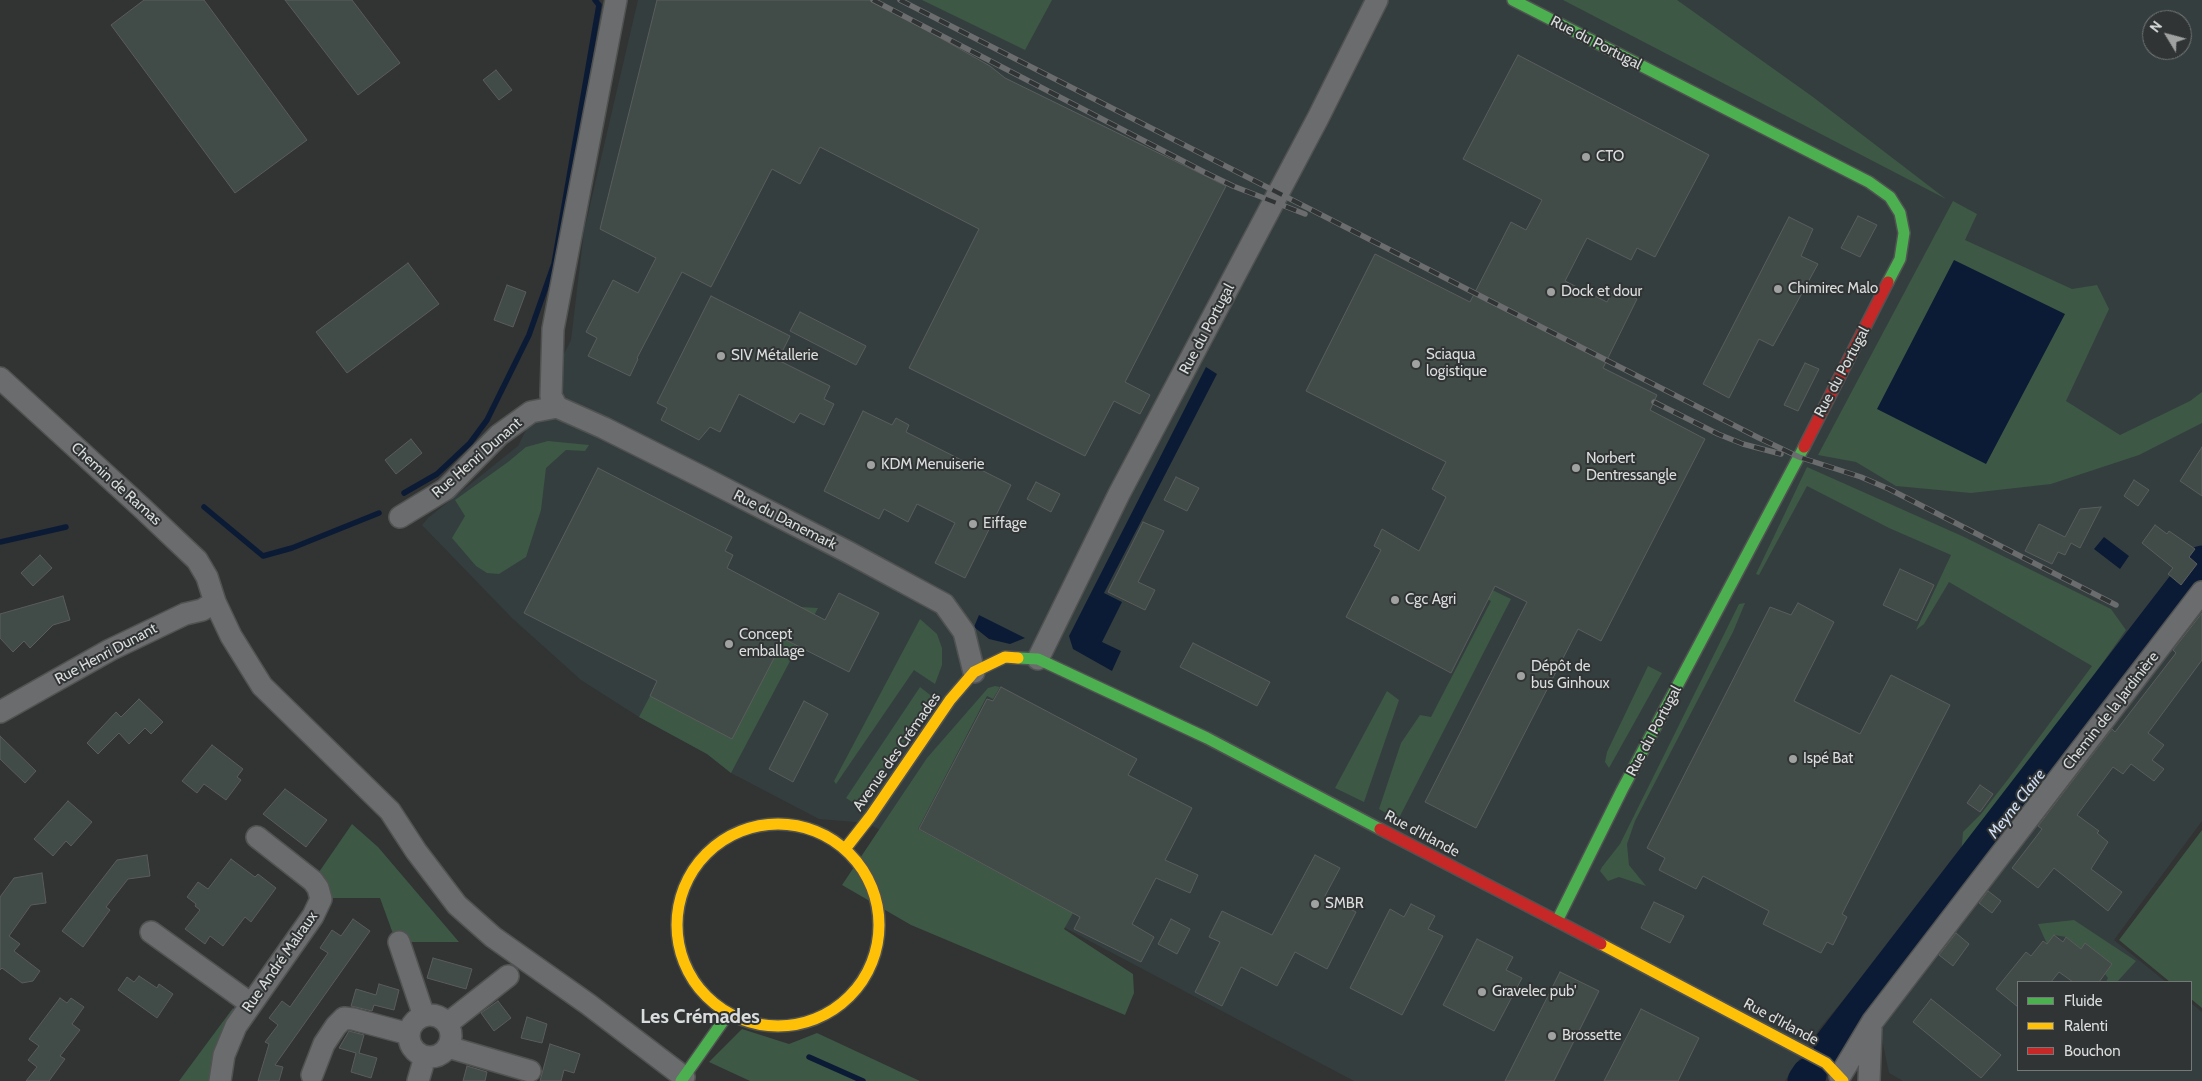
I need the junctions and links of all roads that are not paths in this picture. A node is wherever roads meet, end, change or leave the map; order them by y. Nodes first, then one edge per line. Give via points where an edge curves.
1 (616, 0) edge
2 (1377, 0) edge
3 (1512, 0) edge
4 (0, 378) edge
5 (557, 407) junction
6 (400, 517) dead end
7 (2202, 592) edge
8 (215, 602) junction
9 (1038, 659) junction
10 (974, 672) junction
11 (0, 712) edge
12 (257, 838) dead end
13 (845, 849) junction
14 (1557, 921) junction
15 (151, 932) dead end
16 (399, 942) dead end
17 (508, 976) dead end
18 (251, 1004) junction
19 (728, 1014) junction
20 (424, 1016) junction
21 (1873, 1021) junction
22 (447, 1024) junction
23 (409, 1034) junction
24 (448, 1047) junction
25 (425, 1057) junction
26 (517, 1073) edge
27 (312, 1075) dead end
28 (1842, 1078) edge
29 (683, 1079) edge
30 (220, 1081) edge
31 (418, 1081) edge
32 (1869, 1081) edge

1 - 5 street via 553,329 551,396
2 - 9 street, Rue du Portugal via 1119,494
3 - 14 street, Rue du Portugal via 1869,182 1890,197 1900,213 1904,233 1900,259
4 - 8 street, Chemin de Ramas via 197,560 207,576
5 - 6 street, Rue Henri Dunant via 531,412 500,435 446,489
5 - 10 street, Rue du Danemark via 702,477 944,604 964,632
7 - 21 street, Chemin de la Jardinière
8 - 11 street, Rue Henri Dunant via 110,650
8 - 29 street, Chemin de Ramas via 231,636 262,686 390,811 457,905 493,937 588,1004
9 - 10 street, Rue d'Irlande via 1005,657
9 - 14 street, Rue d'Irlande via 1207,738
10 - 13 street, Avenue des Crémades via 950,700
12 - 18 street, Rue André Malraux via 313,881 321,899 313,916
13 - 19 street via 866,876 878,907 878,941 867,973 848,998 821,1017 790,1026 758,1025
13 - 19 street via 810,828 769,824 729,836 697,863 678,902 678,946 695,985
14 - 28 street, Rue d'Irlande via 1801,1049 1826,1063
15 - 18 street
16 - 20 street
17 - 22 street
18 - 30 street, Rue André Malraux via 236,1026 224,1055
19 - 29 street
20 - 22 street via 437,1016
20 - 23 street via 414,1023
21 - 28 street, Chemin de la Jardinière
21 - 32 street
22 - 24 street via 451,1035
23 - 25 street via 411,1046
23 - 27 street via 344,1018 324,1044
24 - 25 street via 438,1056
24 - 26 street
25 - 31 street

